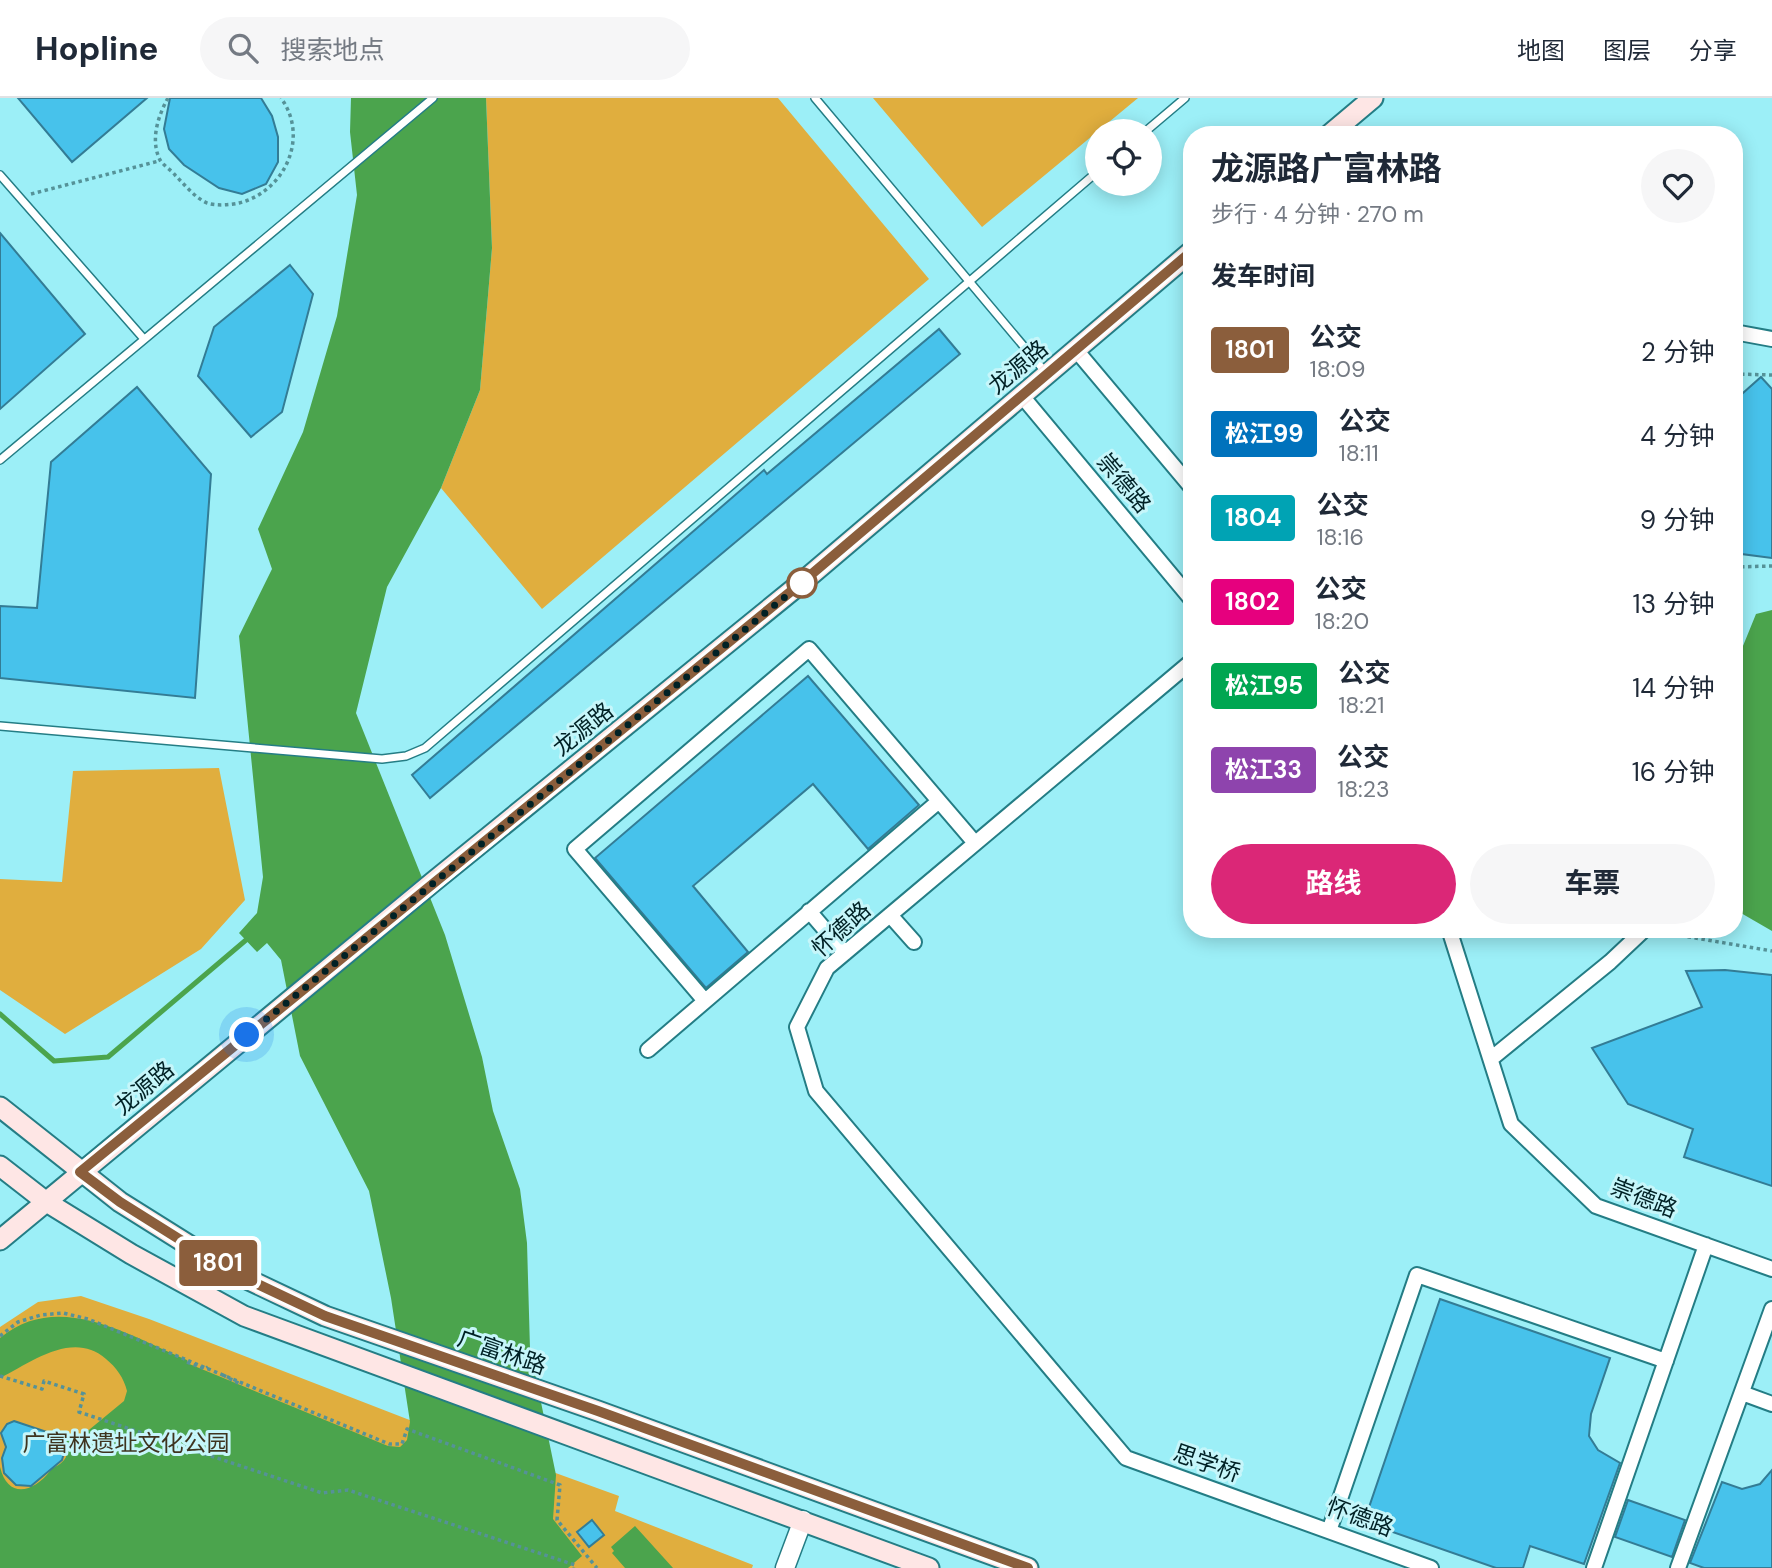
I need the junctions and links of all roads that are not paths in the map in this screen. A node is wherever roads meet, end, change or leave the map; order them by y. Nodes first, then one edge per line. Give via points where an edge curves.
1 (433, 98) edge
2 (816, 98) edge
3 (1185, 98) edge
4 (1373, 98) edge
5 (1160, 119) edge
6 (1340, 126) edge
7 (0, 176) edge
8 (1085, 182) edge
9 (1183, 259) edge
10 (968, 281) junction
11 (1743, 334) edge
12 (144, 339) junction
13 (1772, 339) edge
14 (1076, 350) junction
15 (1047, 374) junction
16 (1021, 396) junction
17 (0, 460) edge
18 (1183, 477) edge
19 (1183, 589) edge
20 (1183, 669) edge
21 (0, 726) edge
22 (939, 801) junction
23 (975, 844) junction
24 (809, 911) junction
25 (890, 915) junction
26 (1452, 938) edge
27 (1635, 938) edge
28 (914, 942) dead end
29 (845, 953) junction
30 (705, 1001) junction
31 (648, 1050) dead end
32 (1492, 1058) junction
33 (0, 1107) edge
34 (0, 1166) edge
35 (80, 1172) junction
36 (45, 1201) junction
37 (0, 1240) edge
38 (1706, 1245) junction
39 (1772, 1269) edge
40 (1772, 1309) edge
41 (1665, 1361) junction
42 (1742, 1394) junction
43 (1772, 1404) edge
44 (1126, 1458) joint
45 (1272, 1510) joint
46 (803, 1520) junction
47 (1329, 1531) junction
48 (786, 1568) edge
49 (929, 1568) edge
50 (1028, 1568) edge
51 (1431, 1568) edge
52 (1594, 1568) edge
53 (1678, 1568) edge

1 - 12 lane
2 - 10 lane
3 - 5 lane
4 - 6 main road
7 - 12 lane
8 - 10 lane
9 - 14 main road, 龙源路
10 - 15 lane
10 - 21 lane via 425,748 382,759
11 - 13 street
12 - 17 lane
14 - 15 main road, 龙源路
14 - 18 street
15 - 16 main road, 龙源路
16 - 19 street, 崇德路
16 - 35 main road, 龙源路 via 800,584
20 - 23 street, 怀德路
22 - 23 street
22 - 24 street
22 - 30 street via 809,649 575,849
23 - 25 street, 怀德路
24 - 29 street
24 - 30 street
25 - 28 street
25 - 29 street, 怀德路
26 - 32 street, 崇德路
27 - 32 street
29 - 44 street, 怀德路 via 827,968 797,1027 816,1091
30 - 31 street
32 - 38 street, 崇德路 via 1511,1124 1596,1206
33 - 35 main road, 广富林路
34 - 36 main road
35 - 36 main road, 龙源路
35 - 50 main road, 广富林路 via 230,1271 325,1316
36 - 37 main road, 龙源路
36 - 46 main road via 244,1316
38 - 39 street, 崇德路
38 - 41 street
40 - 42 street
41 - 47 street via 1417,1275
41 - 52 street
42 - 43 street
42 - 53 street
44 - 45 street, 思学桥
45 - 47 street, 怀德路
46 - 48 street
46 - 49 main road
47 - 51 street, 怀德路

